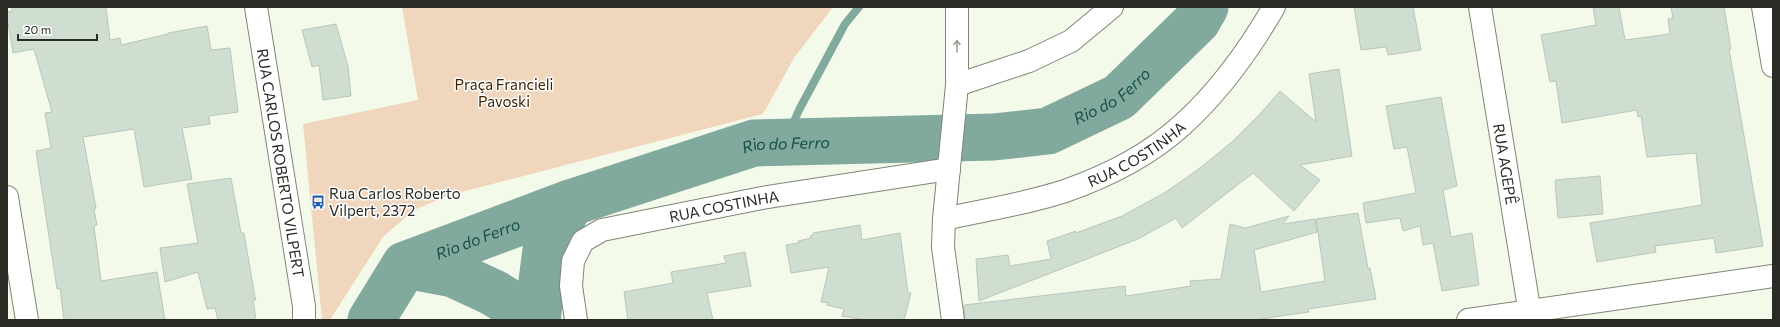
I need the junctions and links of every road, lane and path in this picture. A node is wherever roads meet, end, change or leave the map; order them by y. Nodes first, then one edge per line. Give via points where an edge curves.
1 (256, 7) edge
2 (957, 7) edge
3 (1112, 7) edge
4 (1274, 7) edge
5 (1480, 7) edge
6 (1763, 7) edge
7 (1773, 66) edge
8 (957, 86) junction
9 (949, 164) junction
10 (7, 197) edge
11 (944, 219) junction
12 (1773, 276) edge
13 (1530, 316) edge
14 (28, 320) edge
15 (304, 320) edge
16 (576, 320) edge
17 (953, 320) edge
18 (1468, 320) edge

1 - 15 street, RUA CARLOS ROBERTO VILPERT via 304,306
8 -> 2 street
3 - 8 street via 1071,41 1029,60
4 - 11 street, RUA COSTINHA via 1234,67 1206,100 1181,126 1144,153 1106,174 1065,190 1026,202
5 - 13 street, RUA AGEPÊ
6 - 7 street
8 - 9 street
9 - 11 street
9 - 16 street, RUA COSTINHA via 602,230 583,241 573,261 572,286
10 - 14 street
11 - 17 street via 943,247
12 - 13 street
13 - 18 street

